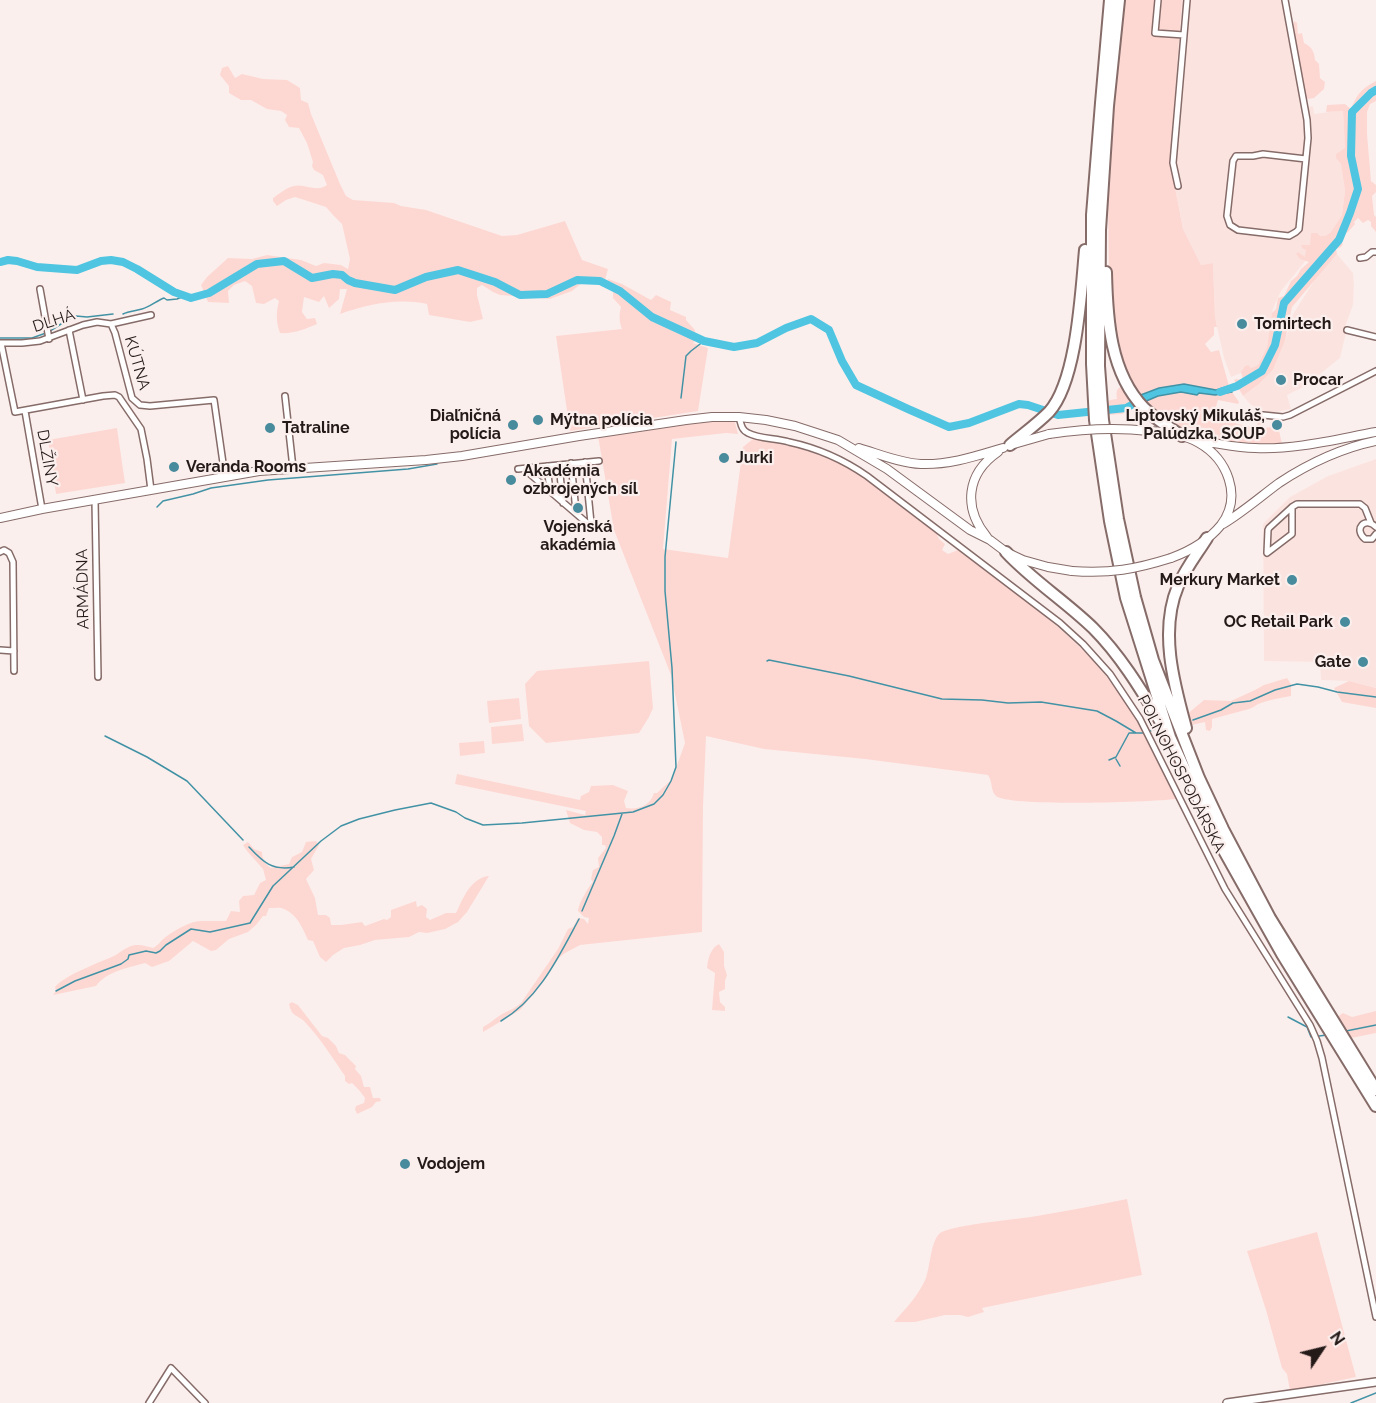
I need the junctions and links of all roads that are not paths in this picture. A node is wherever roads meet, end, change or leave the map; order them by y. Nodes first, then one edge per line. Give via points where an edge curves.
1 (1110, 0) edge
2 (1119, 0) edge
3 (1158, 0) edge
4 (1187, 0) edge
5 (1285, 0) edge
6 (1184, 34) junction
7 (1306, 159) junction
8 (1103, 166) junction
9 (1178, 186) dead end
10 (1092, 215) junction
11 (1376, 252) edge
12 (1360, 258) dead end
13 (40, 289) dead end
14 (151, 315) dead end
15 (111, 324) junction
16 (69, 330) junction
17 (1347, 330) dead end
18 (48, 334) junction
19 (1376, 337) edge
20 (1, 343) edge
21 (1376, 371) edge
22 (285, 396) dead end
23 (132, 398) junction
24 (83, 400) junction
25 (123, 401) junction
26 (1098, 403) junction
27 (25, 411) junction
28 (1263, 415) dead end
29 (738, 417) junction
30 (1099, 420) junction
31 (1376, 432) edge
32 (1182, 436) junction
33 (1195, 441) junction
34 (1376, 441) edge
35 (848, 445) junction
36 (1006, 447) junction
37 (599, 460) dead end
38 (585, 462) junction
39 (571, 463) junction
40 (560, 465) junction
41 (547, 466) junction
42 (293, 468) junction
43 (529, 468) junction
44 (518, 469) dead end
45 (225, 477) junction
46 (151, 490) junction
47 (550, 491) junction
48 (95, 500) junction
49 (563, 503) junction
50 (1292, 507) junction
51 (42, 509) junction
52 (590, 509) junction
53 (575, 511) junction
54 (0, 518) edge
55 (1373, 526) edge
56 (1219, 527) junction
57 (1375, 536) edge
58 (1207, 538) junction
59 (990, 540) junction
60 (0, 552) edge
61 (1006, 552) junction
62 (0, 650) edge
63 (14, 651) junction
64 (14, 671) dead end
65 (98, 677) dead end
66 (1170, 737) junction
67 (1199, 778) junction
68 (1336, 1033) junction
69 (1376, 1090) edge
70 (1376, 1106) edge
71 (1376, 1317) edge
72 (1376, 1382) edge
73 (148, 1403) edge
74 (205, 1403) edge
75 (1227, 1403) edge

1 - 10 highway
2 - 8 highway
3 - 6 street via 1155,33
4 - 6 street
5 - 7 street via 1307,112
6 - 9 street via 1173,163
7 - 7 street via 1263,154 1236,156 1227,216 1230,225 1238,230 1289,236 1296,232
8 - 26 highway
8 - 32 highway via 1107,308 1117,360 1126,384 1142,406
10 - 26 highway via 1091,329
10 - 36 highway via 1069,372 1049,411
11 - 12 street
13 - 18 street
14 - 15 street, DLHÁ
15 - 16 street, DLHÁ via 97,322
15 - 23 street, KÚTNA
16 - 18 street, DLHÁ
16 - 24 street
17 - 19 street
18 - 20 street, DLHÁ via 35,342
20 - 27 street via 14,410
21 - 28 street via 1290,415
22 - 42 street
23 - 25 street
23 - 45 street, KÚTNA via 147,406 214,400
24 - 25 street via 115,395
24 - 27 street
25 - 46 street via 141,429
26 - 30 highway
27 - 51 street, DLŽINY
29 - 35 main road via 795,426
29 - 42 main road via 686,420 426,460
29 - 71 street, POĽNOHOSPODÁRSKA via 748,433 815,449 867,476 1068,630 1119,686 1140,719 1225,890 1315,1036
30 - 66 highway via 1110,521 1126,598
30 - 67 highway via 1135,597 1153,660
31 - 33 main road via 1266,448
32 - 33 main road
32 - 36 main road, bridge via 1100,428 1049,434
33 - 56 main road via 1215,456 1230,480 1229,508
34 - 56 main road via 1304,468
35 - 36 main road via 922,464 959,461
35 - 59 main road
36 - 59 main road via 980,469 971,491 974,516
37 - 38 street
38 - 39 street
38 - 52 street
39 - 40 street
39 - 53 street
40 - 41 street
40 - 49 street
41 - 43 street
41 - 47 street
42 - 45 main road
43 - 44 street
43 - 47 street via 530,474
45 - 46 main road
46 - 48 main road
47 - 49 street
48 - 51 main road
48 - 65 street, ARMÁDNA
49 - 53 street
50 - 50 street via 1269,528 1267,554 1293,534
50 - 55 street via 1360,504
51 - 54 main road
52 - 53 street
52 - 53 street via 591,523
55 - 57 street via 1360,530 1360,534 1368,540
56 - 58 main road
58 - 61 main road, bridge via 1171,558 1123,571 1072,571
58 - 67 highway via 1177,588 1170,628 1178,695
59 - 61 main road
60 - 63 street via 9,553 13,562
61 - 66 highway via 1103,639 1132,676
62 - 63 street
63 - 64 street
66 - 68 highway via 1214,833 1282,954
67 - 68 highway via 1270,918
68 - 69 highway
68 - 70 highway
72 - 75 street
73 - 74 street via 171,1368

